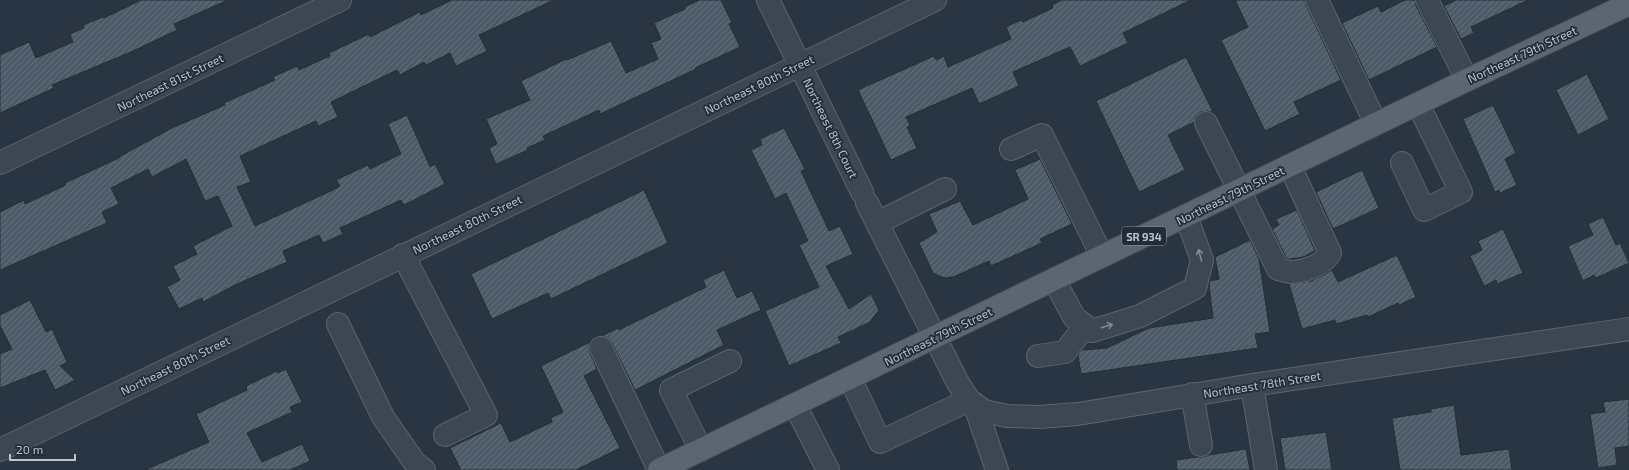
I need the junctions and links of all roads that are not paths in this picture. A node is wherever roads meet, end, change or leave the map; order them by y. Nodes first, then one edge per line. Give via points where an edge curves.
1 (340, 0) edge
2 (768, 0) edge
3 (935, 0) edge
4 (1317, 0) edge
5 (1427, 0) edge
6 (1629, 4) edge
7 (800, 64) junction
8 (1467, 80) junction
9 (1418, 104) junction
10 (1206, 123) dead end
11 (1376, 124) junction
12 (1012, 149) dead end
13 (0, 163) edge
14 (1402, 163) dead end
15 (1290, 166) junction
16 (945, 189) dead end
17 (1239, 191) junction
18 (1186, 216) junction
19 (877, 223) junction
20 (403, 255) junction
21 (1102, 256) junction
22 (1054, 280) junction
23 (338, 324) dead end
24 (1085, 326) junction
25 (1629, 329) edge
26 (935, 338) junction
27 (601, 348) dead end
28 (1038, 356) dead end
29 (730, 361) dead end
30 (850, 378) junction
31 (1252, 384) junction
32 (1192, 394) junction
33 (972, 403) junction
34 (795, 405) junction
35 (445, 435) dead end
36 (1201, 445) dead end
37 (0, 450) edge
38 (701, 450) junction
39 (424, 470) edge
40 (659, 470) edge
41 (828, 470) edge
42 (997, 470) edge
43 (1266, 470) edge

1 - 13 street, Northeast 81st Street
2 - 7 street, Northeast 8th Court
3 - 7 street, Northeast 80th Street
4 - 11 street
5 - 8 street
6 - 8 main road, Northeast 79th Street / SR 934
7 - 19 street, Northeast 8th Court
7 - 20 street, Northeast 80th Street
8 - 9 main road, Northeast 79th Street / SR 934
9 - 11 main road, Northeast 79th Street / SR 934
9 - 14 street via 1460,192 1424,210
10 - 17 street
11 - 15 main road, Northeast 79th Street / SR 934
12 - 21 street via 1042,135
15 - 17 main road, Northeast 79th Street / SR 934
15 - 17 street via 1330,254 1316,266 1290,272 1278,268
16 - 19 street
17 - 18 main road, Northeast 79th Street / SR 934
18 - 21 main road, Northeast 79th Street / SR 934
24 -> 18 street via 1092,331 1140,316 1195,288 1202,260
19 - 26 street, Northeast 8th Court
20 - 35 street via 486,416
20 - 37 street, Northeast 80th Street
21 - 22 main road, Northeast 79th Street / SR 934
22 - 24 street via 1074,317
22 - 26 main road, Northeast 79th Street / SR 934
23 - 39 street via 383,417 415,464
24 - 28 street via 1065,352
25 - 31 street, Northeast 78th Street
26 - 30 main road, Northeast 79th Street / SR 934
26 - 33 street via 958,383
27 - 40 street
29 - 38 street via 671,390
30 - 33 street via 880,442
30 - 34 main road, Northeast 79th Street / SR 934
31 - 32 street, Northeast 78th Street
31 - 43 street
32 - 33 street, Northeast 78th Street via 1078,414 1039,417 993,414
32 - 36 street
33 - 42 street
34 - 38 main road, Northeast 79th Street / SR 934
34 - 41 street
38 - 40 main road, Northeast 79th Street / SR 934

